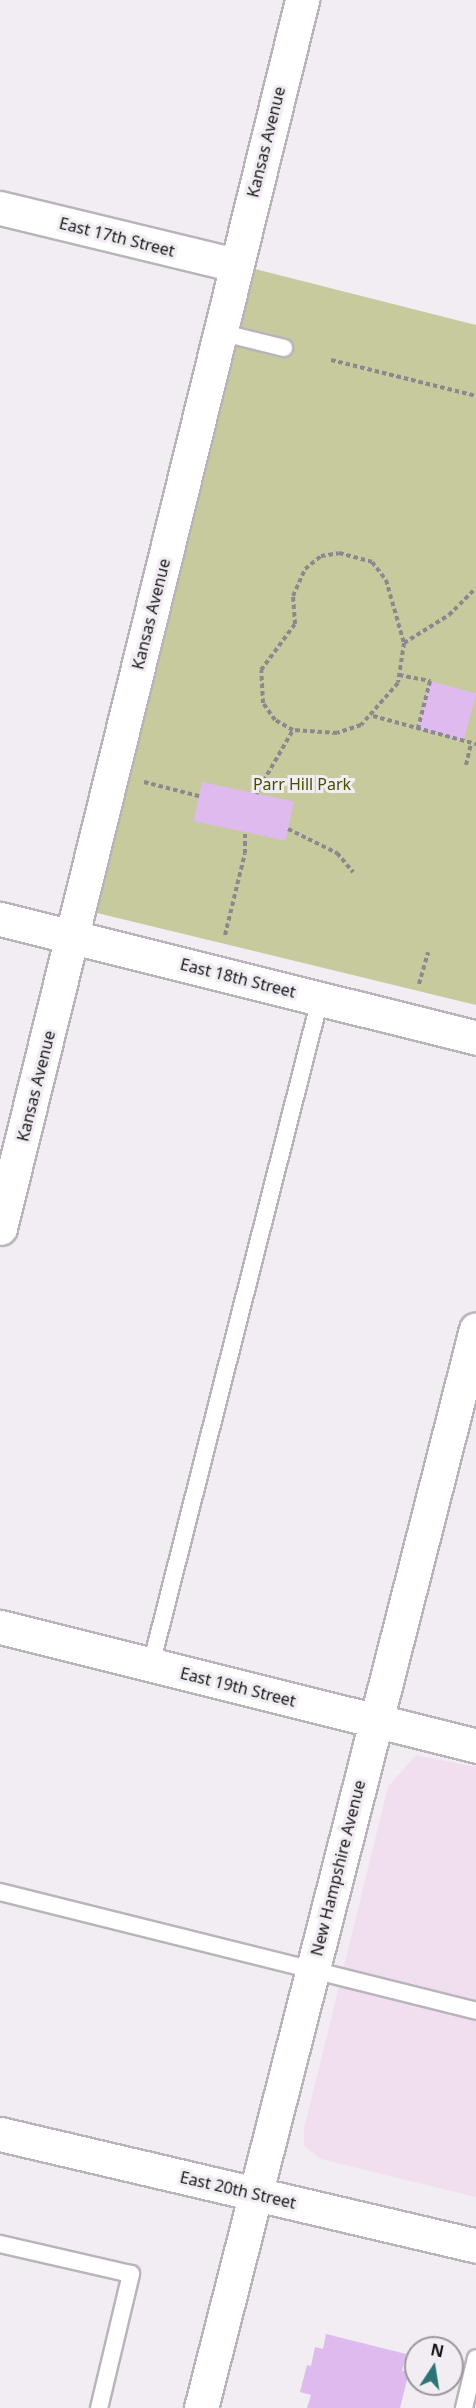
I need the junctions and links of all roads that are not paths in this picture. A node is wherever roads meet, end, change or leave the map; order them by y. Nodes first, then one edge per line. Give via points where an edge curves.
1 (302, 0) edge
2 (0, 209) edge
3 (235, 265) junction
4 (219, 332) junction
5 (284, 348) dead end
6 (0, 919) edge
7 (73, 937) junction
8 (320, 999) junction
9 (476, 1038) edge
10 (0, 1228) edge
11 (476, 1329) edge
12 (0, 1627) edge
13 (151, 1665) junction
14 (376, 1721) junction
15 (476, 1746) edge
16 (0, 1892) edge
17 (312, 1970) junction
18 (476, 2012) edge
19 (0, 2134) edge
20 (255, 2194) junction
21 (0, 2244) edge
22 (476, 2246) edge
23 (476, 2358) edge
24 (99, 2408) edge
25 (201, 2408) edge
26 (464, 2408) edge

1 - 3 street, Kansas Avenue
2 - 3 street, East 17th Street
3 - 4 street, Kansas Avenue
4 - 5 lane
4 - 7 street, Kansas Avenue
6 - 7 street, East 18th Street
7 - 8 street, East 18th Street
7 - 10 street, Kansas Avenue
8 - 9 street, East 18th Street
8 - 13 lane
11 - 14 street, New Hampshire Avenue
12 - 13 street, East 19th Street
13 - 14 street, East 19th Street
14 - 15 street, East 19th Street
14 - 17 street, New Hampshire Avenue
16 - 17 lane
17 - 18 lane
17 - 20 street, New Hampshire Avenue
19 - 20 street, East 20th Street
20 - 22 street, East 20th Street
20 - 25 street, New Hampshire Avenue
21 - 24 lane via 131,2274
23 - 26 lane

